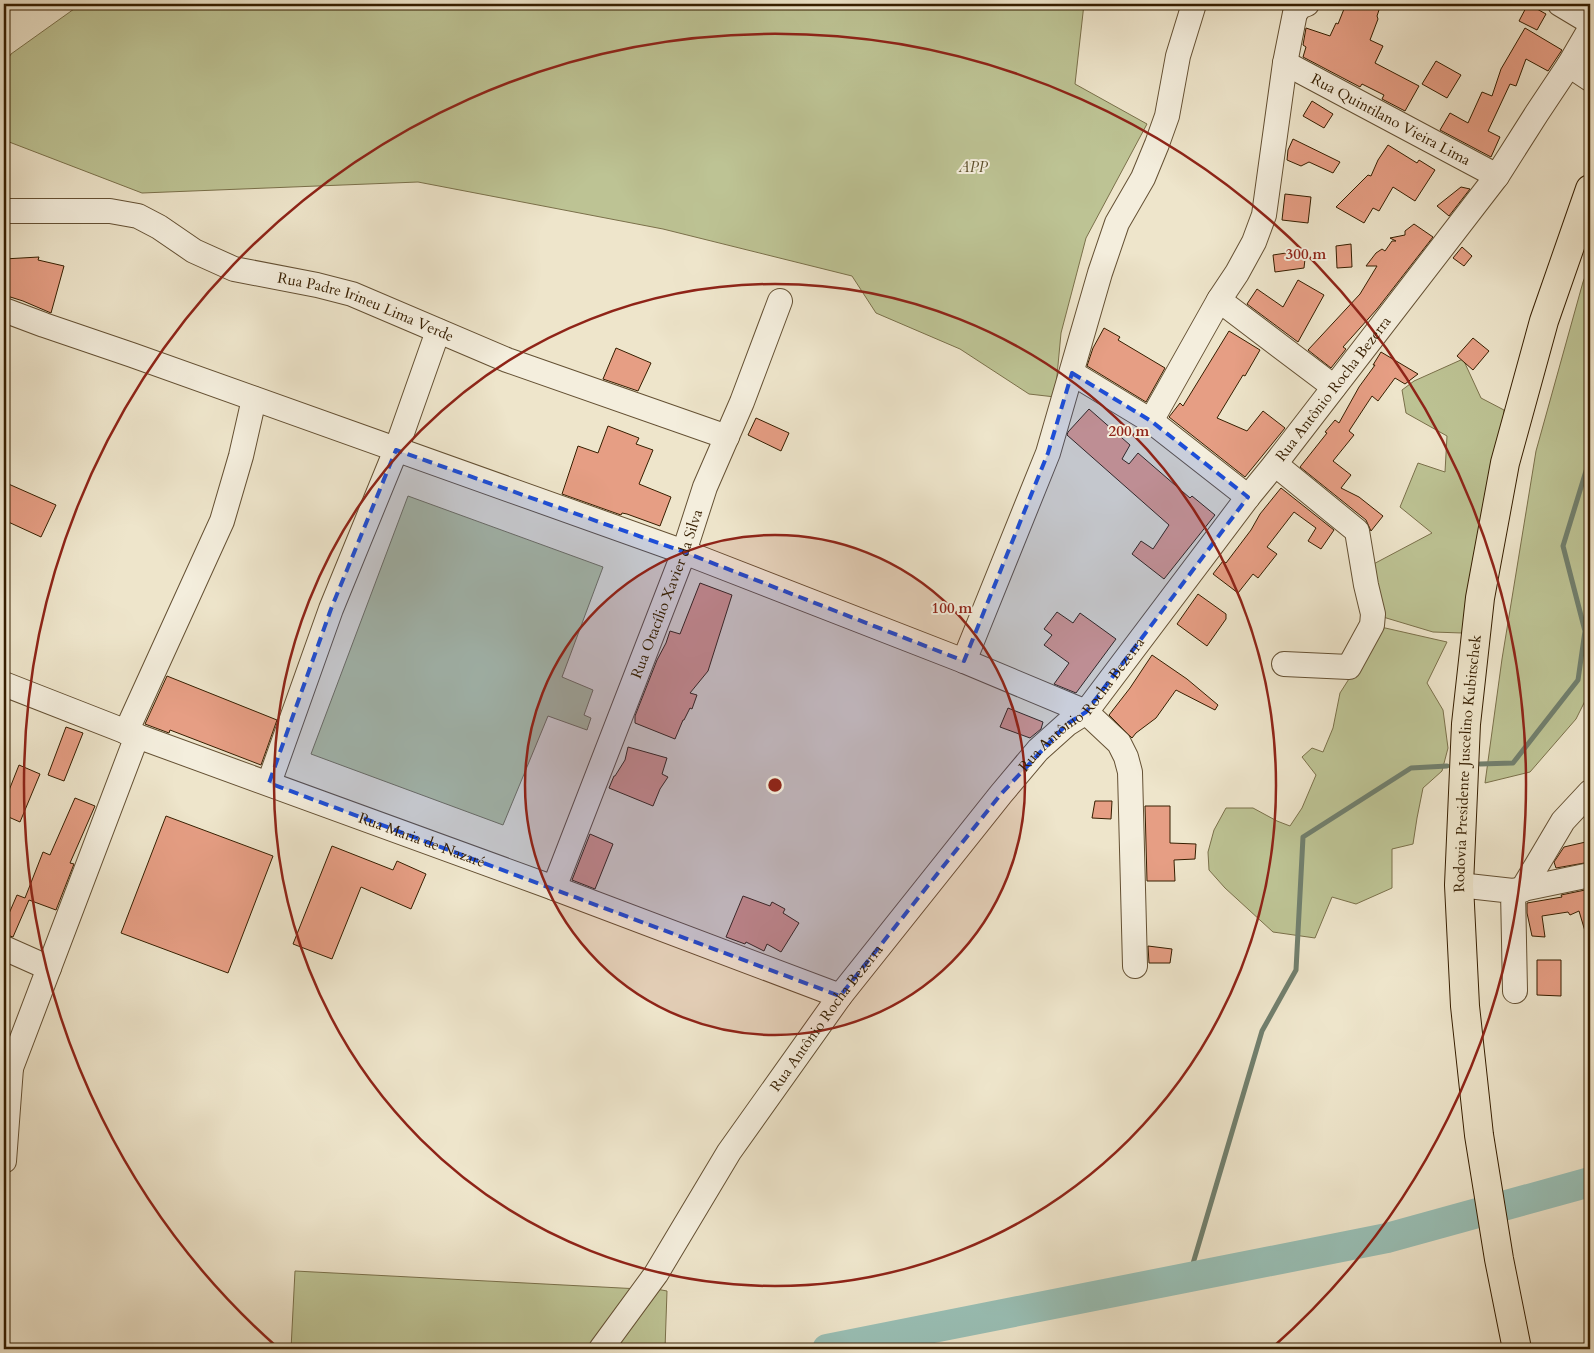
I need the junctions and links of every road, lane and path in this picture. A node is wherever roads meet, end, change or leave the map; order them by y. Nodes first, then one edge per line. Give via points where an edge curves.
1 (1194, 4) edge
2 (1307, 4) edge
3 (1560, 4) edge
4 (1590, 22) edge
5 (1590, 29) edge
6 (1285, 63) junction
7 (1570, 64) junction
8 (1590, 79) edge
9 (1497, 176) junction
10 (1590, 189) edge
11 (4, 211) edge
12 (1219, 300) junction
13 (780, 301) dead end
14 (4, 310) edge
15 (438, 331) junction
16 (1072, 373) junction
17 (1334, 387) junction
18 (254, 399) junction
19 (1151, 421) junction
20 (727, 437) junction
21 (396, 450) junction
22 (1275, 464) junction
23 (1248, 497) junction
24 (684, 552) junction
25 (964, 661) junction
26 (1284, 664) dead end
27 (4, 684) edge
28 (1086, 712) junction
29 (132, 734) junction
30 (269, 783) junction
31 (1590, 792) edge
32 (1590, 876) edge
33 (1459, 885) junction
34 (554, 888) junction
35 (1518, 890) junction
36 (4, 948) edge
37 (1135, 966) dead end
38 (49, 968) junction
39 (1514, 991) dead end
40 (840, 996) junction
41 (7, 1070) edge
42 (4, 1161) edge
43 (601, 1349) edge
44 (1517, 1349) edge

1 - 16 street via 1178,56 1167,116 1143,178 1117,223
2 - 6 street via 1295,13
3 - 4 street
5 - 7 street, Rua Antônio Rocha Bezerra
6 - 9 street, Rua Quintilano Vieira Lima
6 - 12 street via 1264,215 1254,242
7 - 8 street
7 - 9 street, Rua Antônio Rocha Bezerra
9 - 17 street, Rua Antônio Rocha Bezerra
10 - 33 highway, Rodovia Presidente Juscelino Kubitschek via 1544,320 1505,463 1480,598 1466,724
11 - 15 street, Rua Padre Irineu Lima Verde via 110,211 138,216 194,251 234,269 352,294
12 - 17 street
12 - 19 street
13 - 20 street, Rua Otacílio Xavier da Silva
14 - 18 street
15 - 20 street, Rua Padre Irineu Lima Verde via 507,360
15 - 21 street
16 - 19 street
16 - 25 street via 1048,453
17 - 22 street, Rua Antônio Rocha Bezerra
18 - 21 street
18 - 29 street via 222,521
19 - 23 street
20 - 24 street, Rua Otacílio Xavier da Silva via 705,487
21 - 24 street
21 - 30 street via 331,609
22 - 23 street, Rua Antônio Rocha Bezerra
22 - 26 street via 1357,532 1373,614 1372,625 1349,667
23 - 28 street, Rua Antônio Rocha Bezerra
24 - 25 street
24 - 34 street, Rua Otacílio Xavier da Silva
25 - 28 street
27 - 29 street, Rua Maria de Nazaré
28 - 37 street via 1119,743 1130,772
28 - 40 street, Rua Antônio Rocha Bezerra via 1038,750
29 - 30 street, Rua Maria de Nazaré
29 - 38 street
30 - 34 street, Rua Maria de Nazaré
31 - 35 street via 1563,821
32 - 35 street
33 - 35 street
33 - 44 highway, Rodovia Presidente Juscelino Kubitschek via 1465,1006 1479,1135
34 - 40 street, Rua Maria de Nazaré
35 - 39 street
36 - 38 street
38 - 41 street
40 - 43 street, Rua Antônio Rocha Bezerra via 729,1152 656,1274
41 - 42 street

